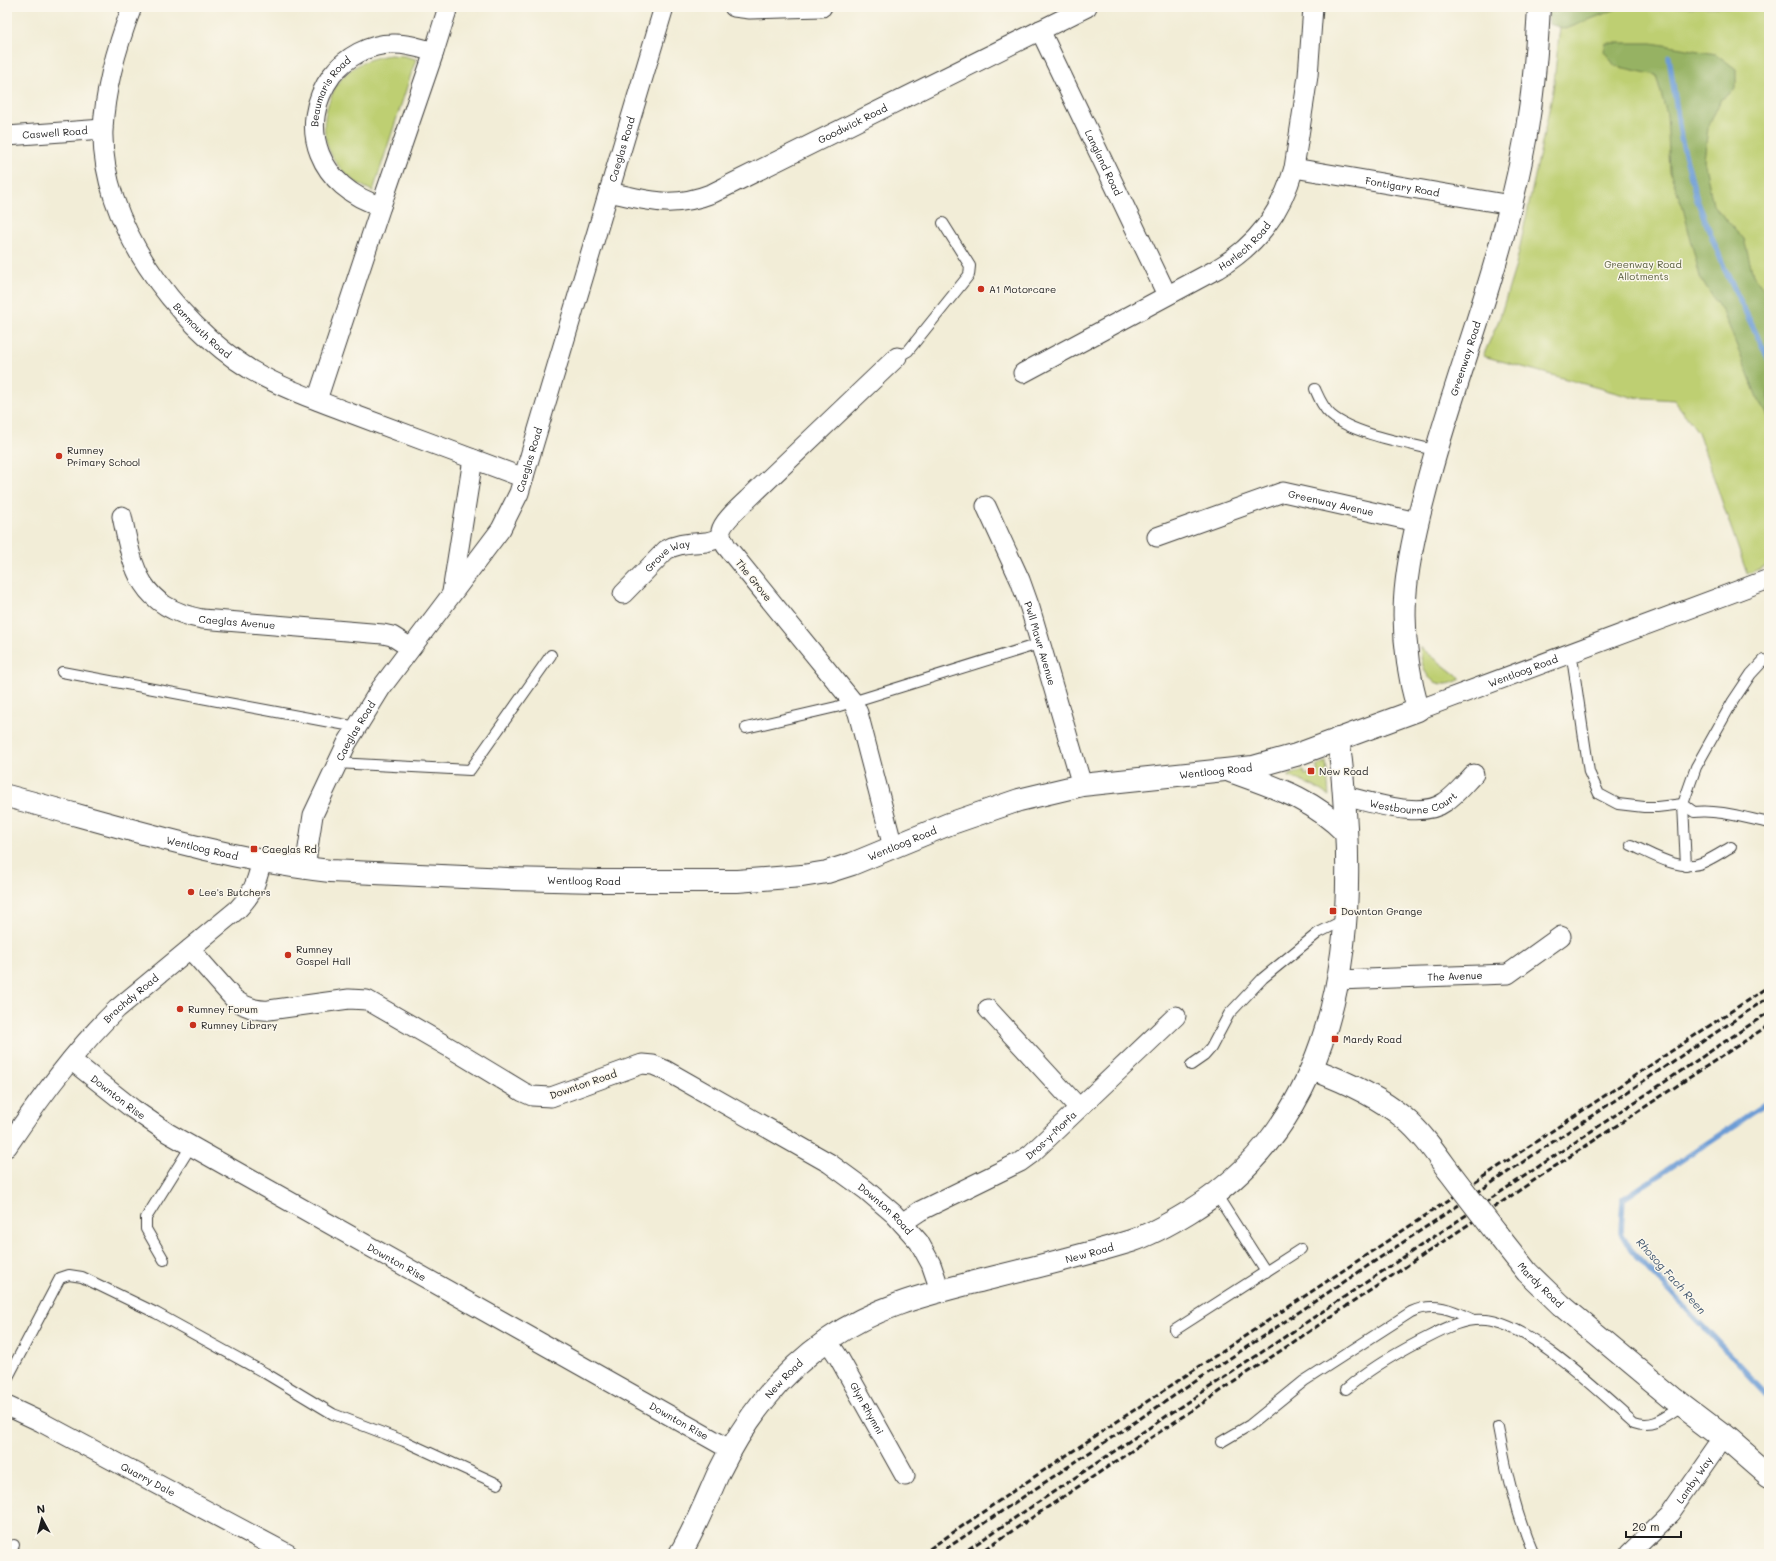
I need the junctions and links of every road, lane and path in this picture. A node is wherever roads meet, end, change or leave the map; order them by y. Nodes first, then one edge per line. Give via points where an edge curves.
1 (132, 7) edge
2 (448, 7) edge
3 (664, 7) edge
4 (734, 7) edge
5 (822, 7) edge
6 (1087, 7) edge
7 (1313, 7) edge
8 (1539, 7) edge
9 (1040, 30) junction
10 (434, 52) junction
11 (103, 129) junction
12 (7, 136) edge
13 (1294, 168) junction
14 (609, 192) junction
15 (1511, 205) junction
16 (381, 206) junction
17 (943, 223) dead end
18 (1168, 295) junction
19 (897, 357) joint
20 (1023, 373) dead end
21 (1315, 389) dead end
22 (317, 400) junction
23 (1435, 450) junction
24 (473, 459) junction
25 (524, 478) junction
26 (986, 506) dead end
27 (122, 516) dead end
28 (1417, 522) junction
29 (1157, 537) dead end
30 (722, 538) junction
31 (1769, 579) edge
32 (452, 593) junction
33 (623, 594) dead end
34 (1042, 643) junction
35 (411, 648) junction
36 (551, 654) dead end
37 (1569, 654) junction
38 (1764, 660) dead end
39 (62, 672) dead end
40 (853, 702) junction
41 (1418, 710) junction
42 (356, 727) junction
43 (746, 728) dead end
44 (1338, 739) junction
45 (336, 763) junction
46 (1227, 770) junction
47 (1474, 774) dead end
48 (1082, 785) junction
49 (7, 796) edge
50 (1344, 796) junction
51 (1683, 804) junction
52 (1769, 822) edge
53 (1346, 833) junction
54 (1631, 844) dead end
55 (893, 847) junction
56 (1731, 847) dead end
57 (262, 861) junction
58 (1686, 866) junction
59 (305, 868) junction
60 (1346, 919) junction
61 (1561, 936) dead end
62 (190, 949) junction
63 (1337, 980) junction
64 (988, 1009) dead end
65 (1176, 1016) dead end
66 (71, 1060) junction
67 (1190, 1065) dead end
68 (1312, 1069) junction
69 (1079, 1108) junction
70 (191, 1146) junction
71 (7, 1147) edge
72 (1216, 1194) junction
73 (902, 1223) junction
74 (1301, 1250) dead end
75 (164, 1260) dead end
76 (1266, 1272) junction
77 (940, 1290) junction
78 (1474, 1320) junction
79 (1174, 1330) dead end
80 (827, 1340) junction
81 (7, 1379) edge
82 (1346, 1389) dead end
83 (7, 1406) edge
84 (1683, 1406) junction
85 (1498, 1427) dead end
86 (1724, 1437) junction
87 (1221, 1442) dead end
88 (731, 1450) junction
89 (905, 1476) dead end
90 (1769, 1476) edge
91 (498, 1484) dead end
92 (288, 1554) edge
93 (680, 1554) edge
94 (1533, 1554) edge
95 (1629, 1554) edge

1 - 11 street, Barmouth Road via 108,83
2 - 10 street
3 - 14 street, Caeglas Road
4 - 5 street
6 - 9 street, Goodwick Road
7 - 13 street, Harlech Road via 1308,76
8 - 15 main road, Greenway Road via 1530,115
9 - 14 street, Goodwick Road via 695,200 659,202
9 - 18 street, Langland Road
10 - 16 street
10 - 16 street, Beaumaris Road via 403,44 366,49 338,67 322,90 317,104 315,135 326,166 334,177 352,192
11 - 12 street, Caswell Road
11 - 22 street, Barmouth Road via 106,172 113,197 131,237 176,304 210,340 231,356 276,383
13 - 15 street, Fontigary Road
13 - 18 street, Harlech Road via 1290,183 1276,211 1247,249 1217,270
14 - 25 street, Caeglas Road
15 - 23 main road, Greenway Road
16 - 22 street
17 - 19 lane via 970,266 969,275 908,351
18 - 20 street, Harlech Road
19 - 30 street via 748,499 725,524 721,531
21 - 23 lane via 1322,404 1339,421 1361,430
22 - 24 street, Barmouth Road
23 - 28 main road, Greenway Road
24 - 25 street, Barmouth Road
24 - 32 street
25 - 32 street, Caeglas Road via 501,529
26 - 34 street, Pwll Mawr Avenue via 1020,580
27 - 35 street, Caeglas Avenue via 134,568 149,590 172,610 202,619 383,634 392,636
28 - 29 street, Greenway Avenue via 1283,492
28 - 41 main road, Greenway Road via 1407,573 1405,620 1406,654
30 - 33 street, Grove Way via 674,545
30 - 40 street, The Grove
31 - 37 street, Wentloog Road
32 - 35 street, Caeglas Road
34 - 40 lane
34 - 48 street, Pwll Mawr Avenue
35 - 42 street, Caeglas Road
36 - 45 lane via 470,770
37 - 41 street, Wentloog Road
37 - 51 lane via 1573,664 1589,772 1599,794 1618,804 1657,807
38 - 51 lane via 1733,701 1696,767
39 - 42 lane
40 - 43 lane
40 - 55 street, The Grove
41 - 44 main road, Wentloog Road
42 - 45 street, Caeglas Road
44 - 46 main road, Wentloog Road via 1272,762
44 - 50 main road, New Road
45 - 59 street, Caeglas Road via 313,816
46 - 48 main road, Wentloog Road
46 - 53 main road via 1311,804
47 - 50 street, Westbourne Court via 1445,802 1430,810 1411,811
48 - 55 main road, Wentloog Road via 988,810
49 - 57 main road, Wentloog Road
50 - 53 main road, New Road
51 - 52 lane via 1694,812 1717,812
51 - 58 lane
53 - 60 main road, New Road
54 - 58 lane via 1672,863
55 - 59 main road, Wentloog Road via 827,872 737,881 508,879
56 - 58 lane via 1703,863
57 - 59 main road, Wentloog Road
57 - 62 street, Brachdy Road via 252,892 246,901
60 - 63 main road, New Road
60 - 67 lane via 1318,933 1263,978 1229,1014 1211,1048
61 - 63 street, The Avenue via 1508,974
62 - 66 street, Brachdy Road via 117,1009
62 - 73 street, Downton Road via 242,1005 261,1011 349,999 367,1000 532,1096 551,1097 632,1066 653,1065 721,1100 829,1163 866,1190
63 - 68 main road, New Road via 1325,1034
64 - 69 street
65 - 69 street, Dros-y-Morfa
66 - 70 street, Downton Rise via 132,1109
66 - 71 street, Brachdy Road
68 - 72 main road, New Road via 1270,1140 1239,1174
68 - 84 main road, Mardy Road, bridge via 1355,1088 1405,1119 1424,1139 1512,1254 1542,1288
69 - 73 street, Dros-y-Morfa via 1020,1162 920,1211
70 - 75 lane via 146,1218 146,1229
70 - 88 street, Downton Rise
72 - 76 lane
72 - 77 main road, New Road via 1176,1220 1135,1239 1029,1269
73 - 77 street, Downton Road via 925,1250
74 - 76 lane
76 - 79 lane
77 - 80 main road, New Road via 881,1310
78 - 82 lane via 1454,1325 1406,1348 1361,1376
78 - 84 lane via 1500,1323 1552,1352 1634,1422 1654,1424
78 - 87 lane via 1444,1307 1420,1308 1411,1312 1304,1381 1250,1425
80 - 88 main road, New Road via 798,1364 762,1400
80 - 89 street, Glyn Rhymni
81 - 91 lane via 60,1278 69,1275 82,1277 156,1313 334,1414 404,1441
83 - 92 street, Quarry Dale
84 - 86 main road, Mardy Road
85 - 94 lane via 1514,1500
86 - 90 main road, Mardy Road
86 - 95 street, Lamby Way via 1671,1513
88 - 93 main road, New Road

